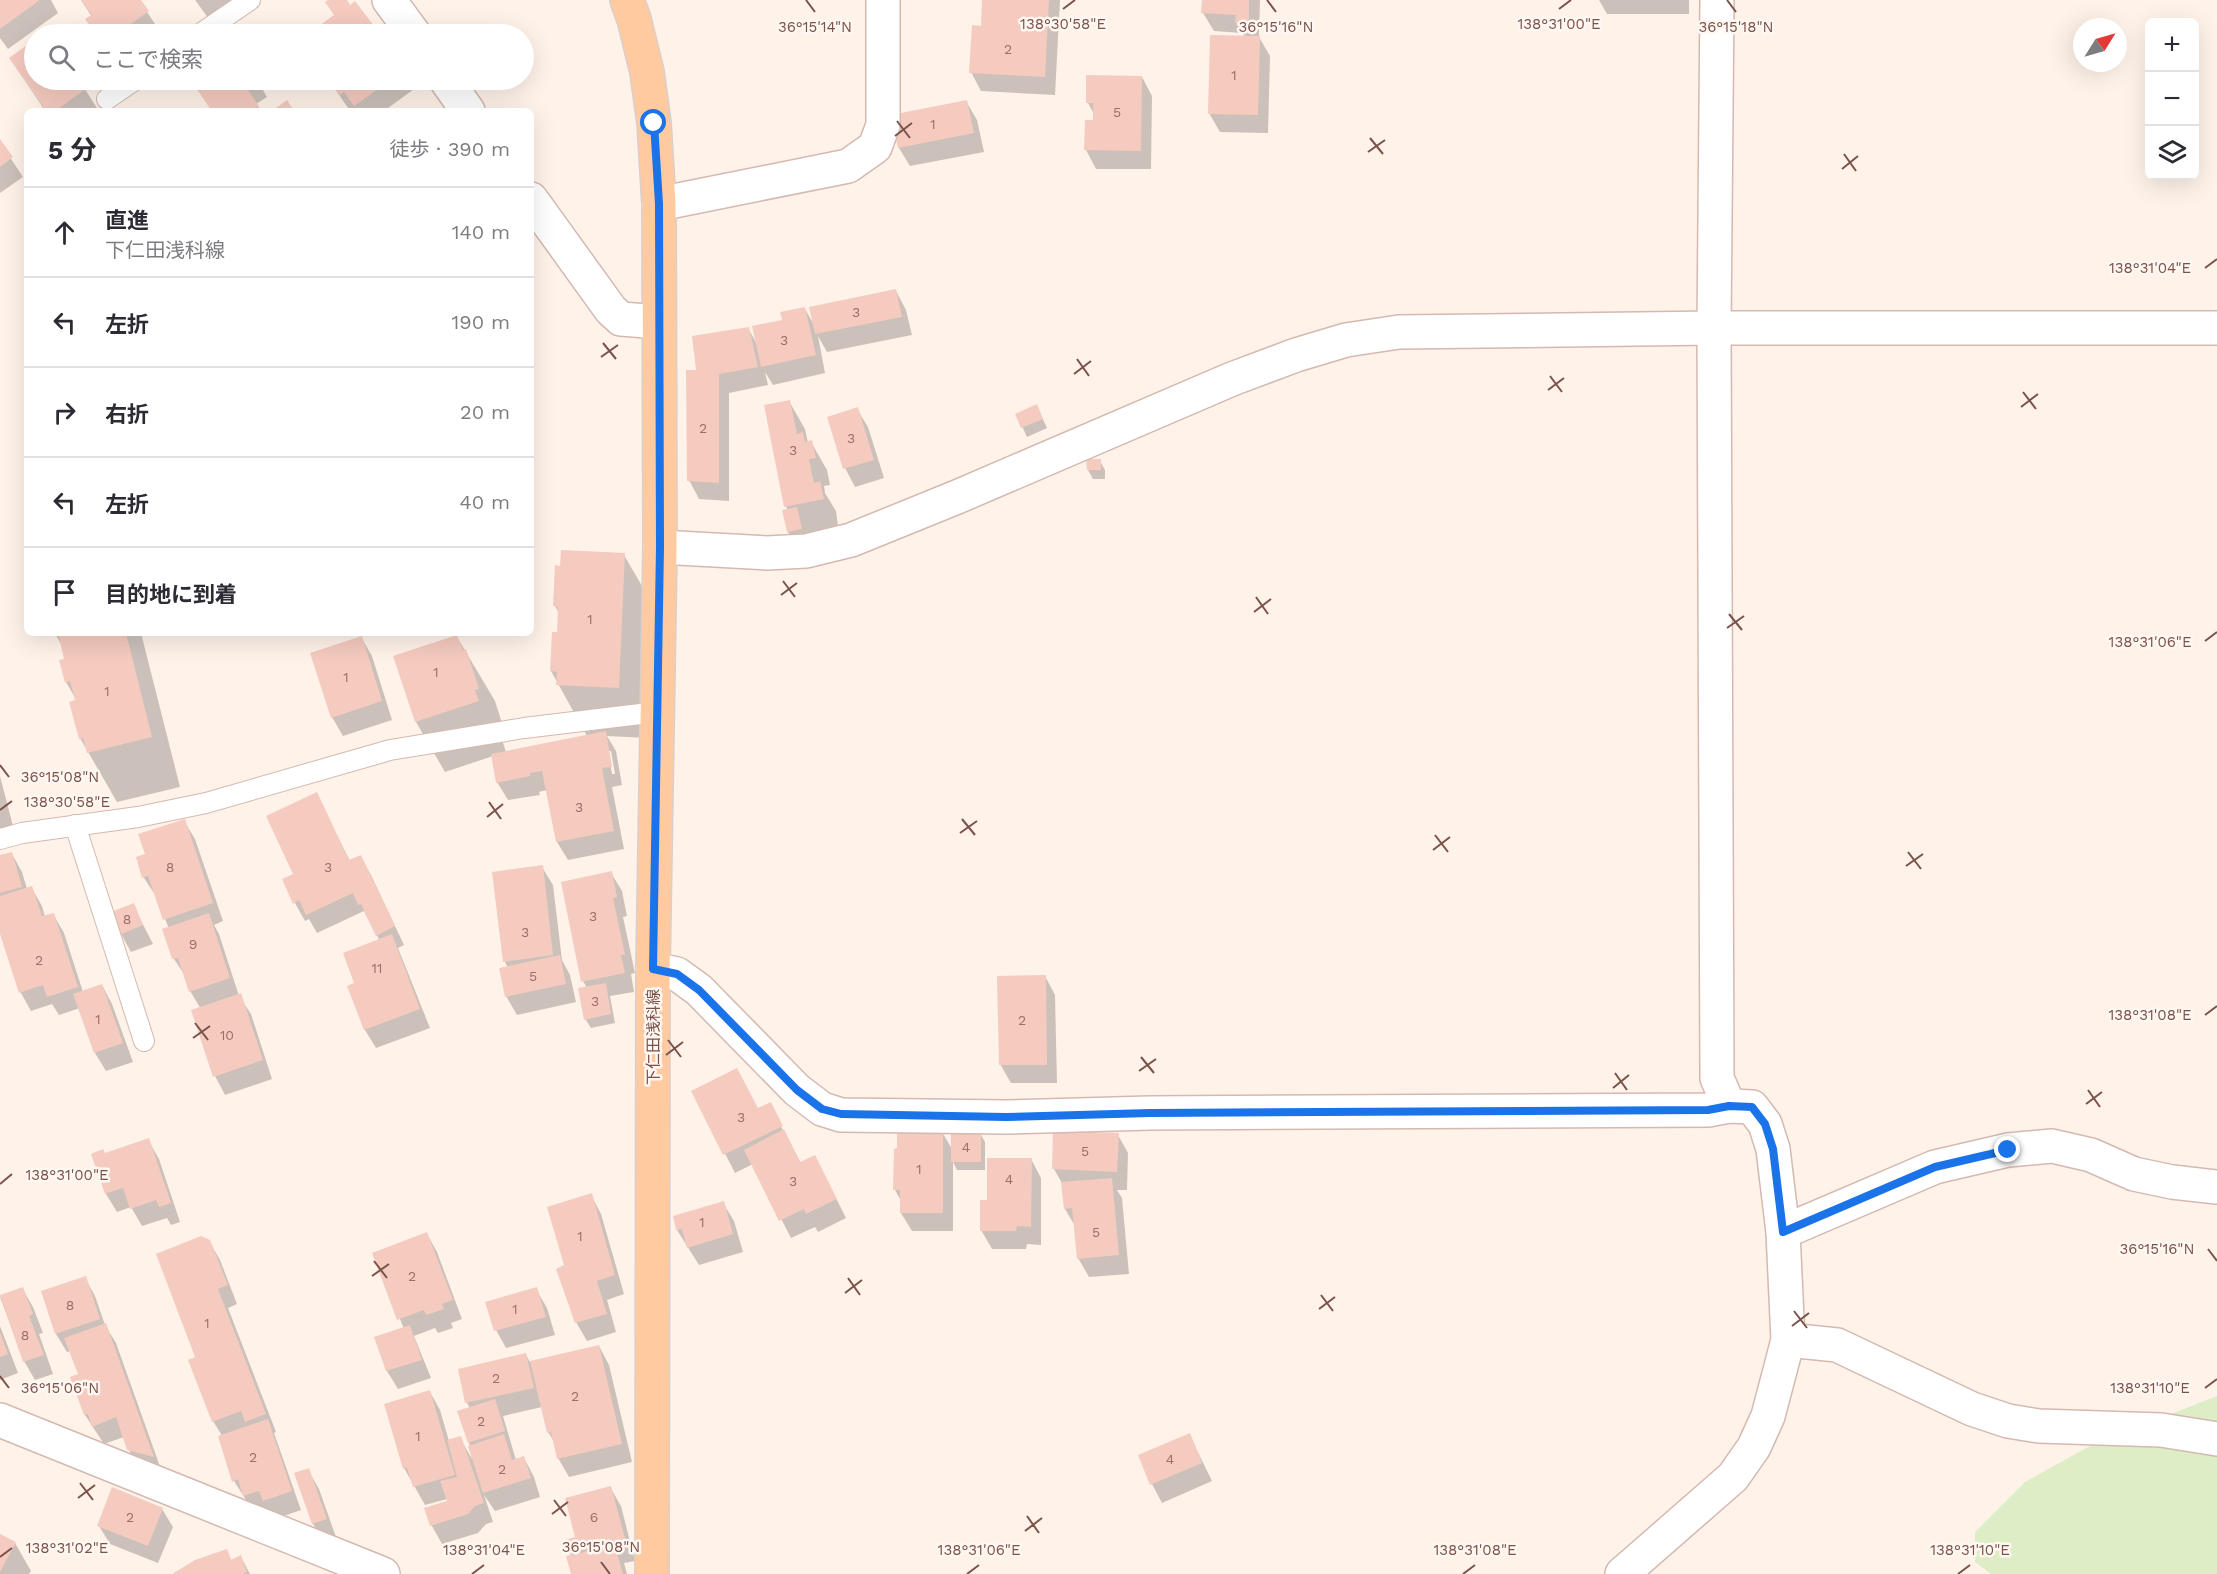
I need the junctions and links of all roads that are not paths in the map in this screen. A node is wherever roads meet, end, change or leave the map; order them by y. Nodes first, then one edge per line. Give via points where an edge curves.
1 (250, 0) edge
2 (389, 0) edge
3 (627, 0) edge
4 (883, 0) edge
5 (1717, 0) edge
6 (215, 24) edge
7 (407, 24) edge
8 (120, 90) edge
9 (453, 90) edge
10 (107, 99) dead end
11 (466, 108) edge
12 (534, 203) edge
13 (659, 204) junction
14 (659, 321) junction
15 (1714, 328) junction
16 (2217, 328) edge
17 (660, 547) junction
18 (657, 712) junction
19 (75, 825) junction
20 (0, 839) edge
21 (653, 969) junction
22 (144, 1041) dead end
23 (1729, 1106) junction
24 (2217, 1187) edge
25 (1783, 1232) junction
26 (1788, 1340) junction
27 (0, 1420) edge
28 (2217, 1439) edge
29 (383, 1574) edge
30 (652, 1574) edge
31 (1622, 1574) edge

1 - 6 lane
2 - 7 street
3 - 13 main road, 下仁田浅科線 via 647,72
4 - 13 street via 883,125 875,147 848,166
5 - 15 street
8 - 10 lane
9 - 11 street
12 - 14 street via 611,310 621,319
13 - 14 main road, 下仁田浅科線
14 - 17 main road, 下仁田浅科線
15 - 16 street
15 - 17 street via 1399,332 1346,340 1232,379 850,540 806,551 766,553
15 - 23 street via 1717,1078
17 - 18 main road, 下仁田浅科線
18 - 19 lane via 390,750 206,803
18 - 21 main road, 下仁田浅科線
19 - 20 lane
19 - 22 lane
21 - 23 street via 677,974 699,990 797,1090 822,1109 841,1114 1006,1117 1696,1110
21 - 30 main road, 下仁田浅科線
23 - 25 street via 1752,1107 1765,1124 1773,1149
24 - 25 street via 2134,1174 2091,1155 2052,1146 2008,1150 1935,1167
25 - 26 street
26 - 28 street via 1837,1345 1972,1409 2008,1421 2039,1426 2161,1430
26 - 31 street via 1768,1416 1754,1447 1733,1477
27 - 29 street

